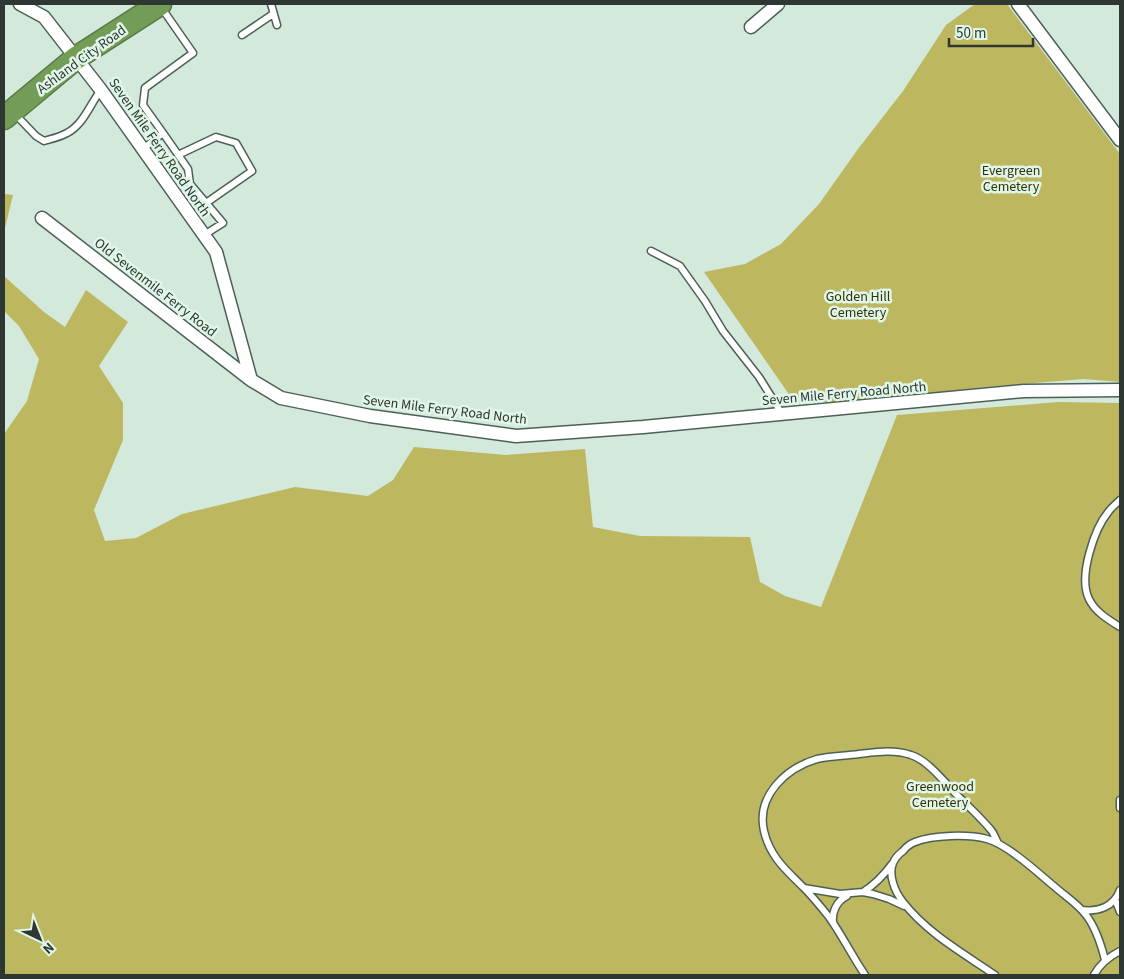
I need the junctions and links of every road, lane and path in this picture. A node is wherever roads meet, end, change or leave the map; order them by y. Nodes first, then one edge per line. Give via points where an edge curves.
1 (20, 4) edge
2 (159, 4) edge
3 (271, 4) edge
4 (778, 4) edge
5 (1018, 4) edge
6 (273, 14) junction
7 (277, 25) dead end
8 (750, 26) dead end
9 (242, 34) dead end
10 (76, 58) junction
11 (101, 90) junction
12 (8, 114) edge
13 (163, 133) junction
14 (1120, 140) edge
15 (143, 148) junction
16 (178, 155) junction
17 (206, 203) junction
18 (42, 218) dead end
19 (204, 235) junction
20 (651, 251) dead end
21 (251, 380) junction
22 (1120, 390) edge
23 (782, 414) junction
24 (1120, 500) edge
25 (1120, 628) edge
26 (1120, 800) edge
27 (1120, 808) edge
28 (998, 843) junction
29 (893, 863) junction
30 (804, 888) junction
31 (1120, 890) edge
32 (863, 892) junction
33 (851, 894) junction
34 (1115, 899) junction
35 (908, 908) junction
36 (1082, 910) junction
37 (1120, 912) edge
38 (833, 924) junction
39 (1120, 951) edge
40 (1106, 960) junction
41 (865, 975) edge
42 (995, 975) edge
43 (1094, 975) edge

1 - 10 street, Seven Mile Ferry Road North via 44,17
2 - 10 highway, Ashland City Road
2 - 13 lane via 194,53 145,88 143,105
3 - 6 lane
4 - 8 street
5 - 14 street
6 - 7 lane
6 - 9 lane
10 - 11 street, Seven Mile Ferry Road North
10 - 12 highway, Ashland City Road
11 - 12 lane via 74,128 44,141
11 - 15 street, Seven Mile Ferry Road North
13 - 15 lane
13 - 16 lane
15 - 19 street, Seven Mile Ferry Road North
16 - 17 lane via 188,169 190,184
16 - 17 lane via 216,137 236,143 252,171
17 - 19 lane via 223,223
18 - 21 street, Old Sevenmile Ferry Road
19 - 21 street, Seven Mile Ferry Road North via 216,252
20 - 23 lane via 680,266
21 - 23 street, Seven Mile Ferry Road North via 290,400 370,416 516,436
22 - 23 street, Seven Mile Ferry Road North via 1024,391
24 - 25 lane via 1108,511 1098,529 1085,576 1085,588 1094,607
26 - 27 lane
28 - 29 lane via 972,837 925,839 913,842
28 - 30 lane via 979,816 930,767 913,755 896,751 818,759 788,772 769,794 763,810 763,828 768,845 782,867
28 - 36 lane
29 - 32 lane
29 - 35 lane via 892,880
30 - 33 lane
30 - 38 lane
31 - 34 lane
32 - 33 lane
32 - 35 lane
33 - 38 lane via 836,906
34 - 36 lane via 1104,908
34 - 37 lane
35 - 42 lane via 926,926
36 - 40 lane via 1095,928
38 - 41 lane
39 - 40 lane
40 - 43 lane

